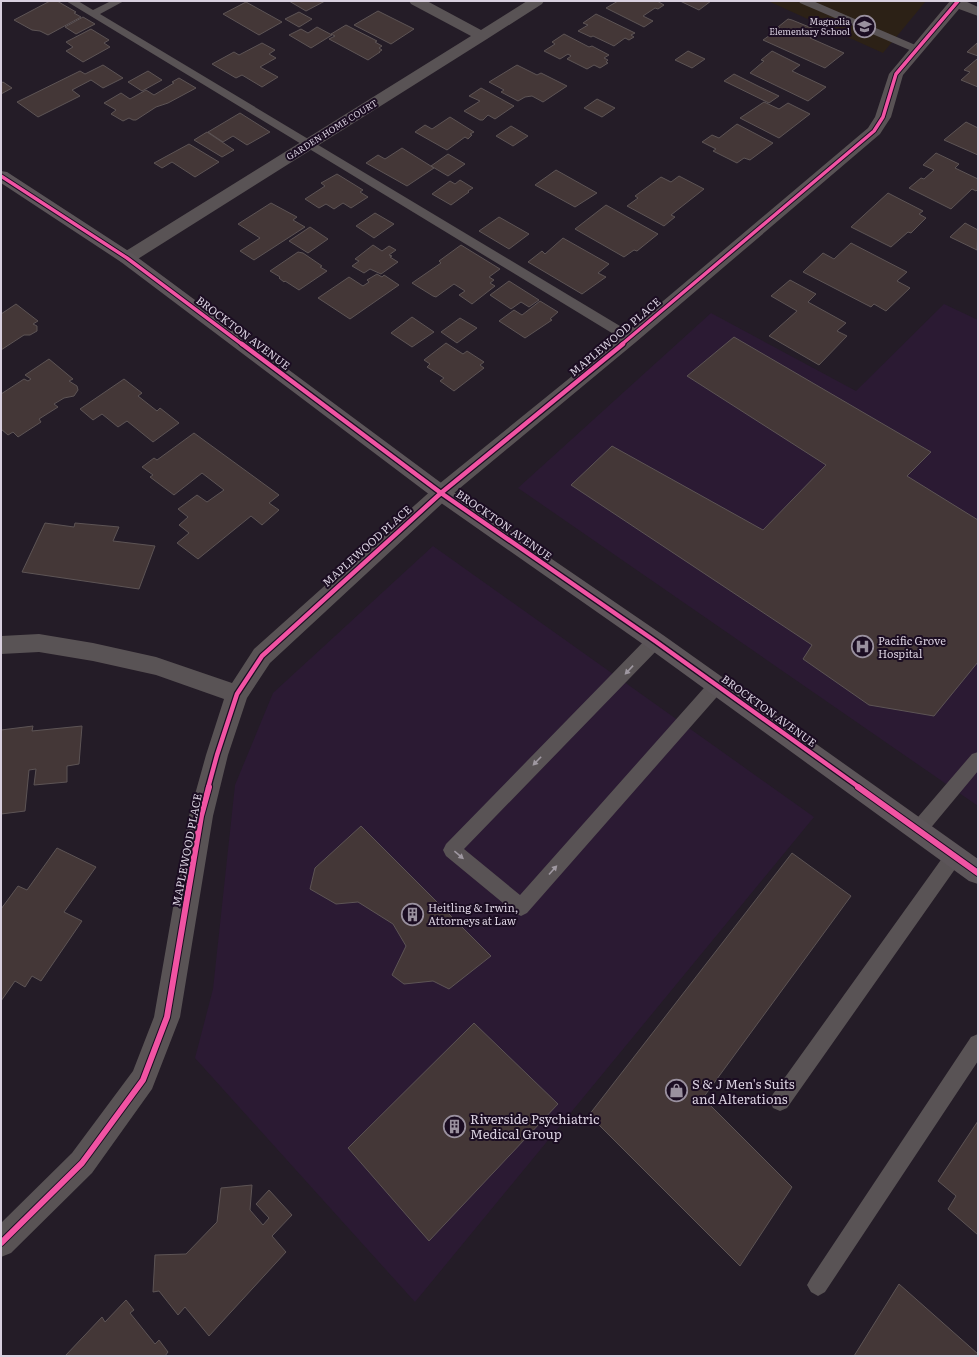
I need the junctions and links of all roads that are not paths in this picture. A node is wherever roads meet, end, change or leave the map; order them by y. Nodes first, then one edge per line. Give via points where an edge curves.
1 (71, 1) edge
2 (119, 1) edge
3 (416, 1) edge
4 (537, 1) edge
5 (804, 1) edge
6 (957, 2) edge
7 (978, 12) edge
8 (93, 14) junction
9 (482, 36) junction
10 (916, 49) junction
11 (310, 144) junction
12 (1, 176) edge
13 (127, 258) junction
14 (630, 338) junction
15 (441, 493) junction
16 (656, 641) junction
17 (1, 645) edge
18 (717, 685) junction
19 (237, 694) junction
20 (978, 759) edge
21 (918, 830) junction
22 (954, 856) junction
23 (978, 874) edge
24 (978, 1044) edge
25 (780, 1101) dead end
26 (1, 1243) edge
27 (818, 1285) dead end

1 - 8 lane
2 - 8 lane
3 - 9 street
4 - 9 street, GARDEN HOME COURT
5 - 10 lane
6 - 7 street
6 - 10 street, MAPLEWOOD PLACE
8 - 11 lane
9 - 11 street, GARDEN HOME COURT
10 - 14 street, MAPLEWOOD PLACE via 896,74 890,88 884,117 874,131
11 - 13 street, GARDEN HOME COURT
11 - 14 lane
12 - 13 main road, BROCKTON AVENUE
13 - 15 main road, BROCKTON AVENUE
14 - 15 street, MAPLEWOOD PLACE
15 - 16 main road, BROCKTON AVENUE
15 - 19 street, MAPLEWOOD PLACE via 262,656
16 - 18 main road, BROCKTON AVENUE
16 -> 18 lane via 452,850 521,907
17 - 19 street via 39,643 93,652 156,666
18 - 21 main road, BROCKTON AVENUE
19 - 26 street, MAPLEWOOD PLACE via 217,755 202,816 167,1017 143,1080 82,1163
20 - 21 lane
21 - 22 main road, BROCKTON AVENUE
22 - 23 main road, BROCKTON AVENUE
22 - 25 lane
24 - 27 lane

